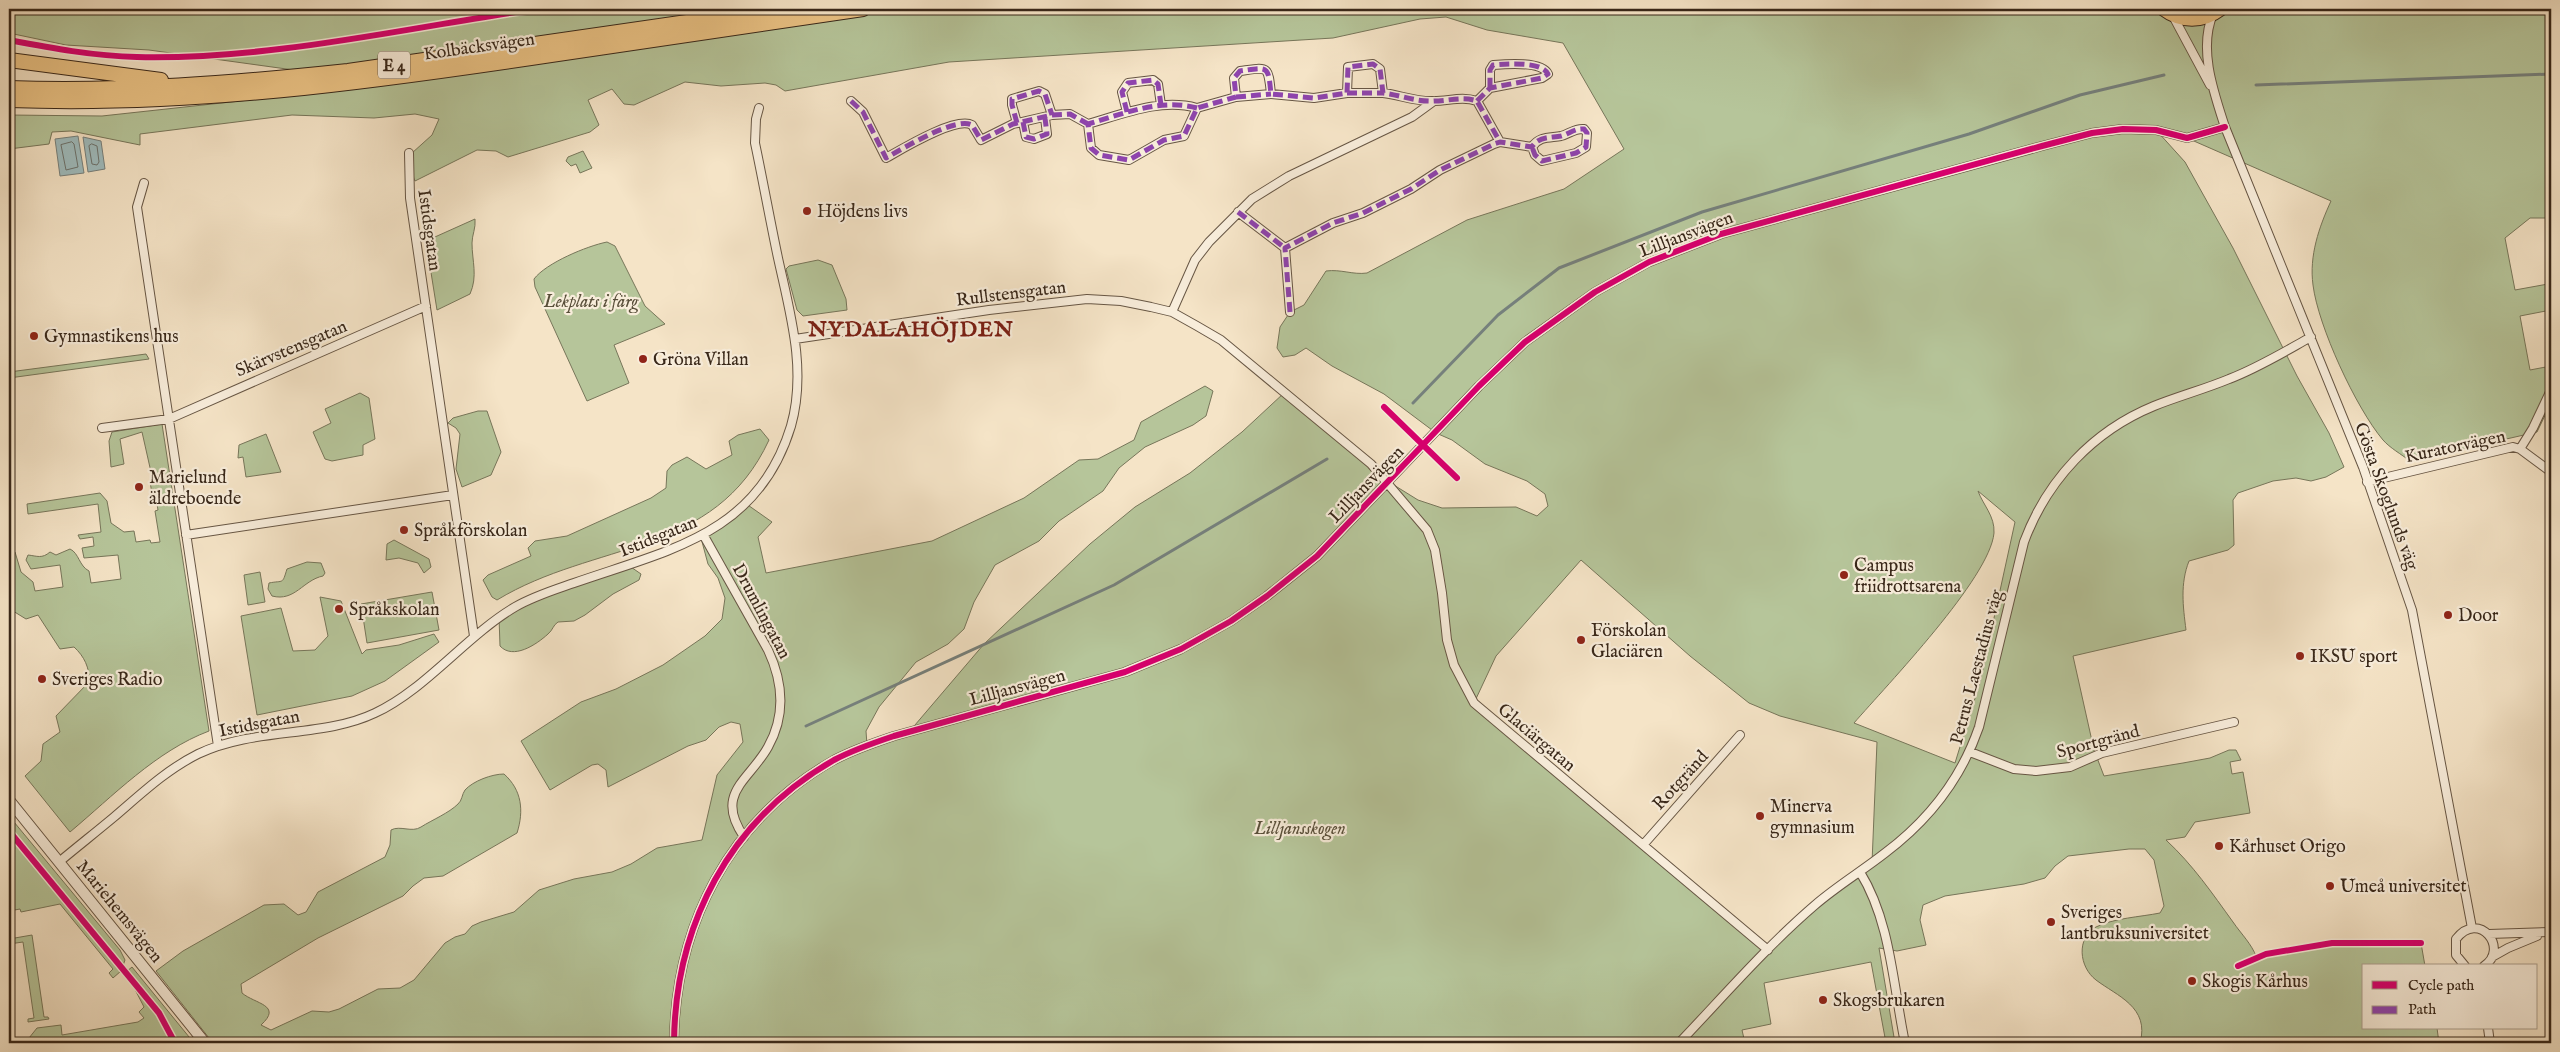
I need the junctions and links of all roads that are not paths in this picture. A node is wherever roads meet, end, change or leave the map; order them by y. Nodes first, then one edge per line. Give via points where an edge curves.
1 (776, 9) edge
2 (863, 9) edge
3 (2219, 10) edge
4 (2168, 11) edge
5 (9, 60) edge
6 (186, 85) junction
7 (9, 88) edge
8 (1490, 88) junction
9 (2214, 90) junction
10 (1347, 93) junction
11 (1383, 93) junction
12 (1270, 94) junction
13 (1236, 97) junction
14 (9, 100) edge
15 (1434, 101) junction
16 (1477, 101) junction
17 (851, 102) dead end
18 (1161, 105) junction
19 (759, 108) dead end
20 (1197, 108) junction
21 (1126, 112) junction
22 (1049, 116) junction
23 (1020, 123) junction
24 (1088, 124) junction
25 (2224, 127) junction
26 (1500, 142) junction
27 (1532, 147) junction
28 (409, 153) dead end
29 (144, 182) dead end
30 (1238, 212) junction
31 (1285, 248) junction
32 (426, 306) junction
33 (1172, 312) junction
34 (1290, 312) dead end
35 (2311, 338) junction
36 (795, 339) junction
37 (2551, 390) edge
38 (169, 419) junction
39 (102, 428) dead end
40 (2520, 449) junction
41 (2551, 472) edge
42 (1389, 482) junction
43 (2368, 482) junction
44 (453, 495) junction
45 (186, 535) junction
46 (704, 536) junction
47 (474, 636) junction
48 (2234, 722) dead end
49 (1740, 735) dead end
50 (218, 746) junction
51 (1970, 752) junction
52 (9, 800) edge
53 (744, 837) junction
54 (1643, 845) junction
55 (59, 862) junction
56 (1860, 872) junction
57 (2472, 928) junction
58 (2551, 932) edge
59 (2489, 934) junction
60 (2542, 934) junction
61 (1768, 950) junction
62 (2492, 956) junction
63 (2462, 964) edge
64 (2486, 964) edge
65 (2488, 1030) edge
66 (205, 1043) edge
67 (674, 1043) edge
68 (1679, 1043) edge
69 (1905, 1043) edge
70 (2490, 1043) edge

1 - 6 highway, Kolbäcksvägen / E 4 via 348,71
2 - 14 highway, Kolbäcksvägen / E 4 via 283,91 132,100
3 - 4 highway via 2190,19
3 - 9 street, Gösta Skoglunds väg via 2207,39
4 - 9 street, Gösta Skoglunds väg
5 - 6 highway
6 - 7 highway, Kolbäcksvägen / E 4
8 - 8 street via 1542,78 1548,74 1542,67 1533,65 1493,65
8 - 16 street
9 - 25 street, Gösta Skoglunds väg
10 - 11 street
10 - 11 street via 1348,67 1373,64 1380,69
10 - 12 street via 1314,98
11 - 15 street
12 - 13 street
12 - 13 street via 1268,72 1261,68 1236,73
13 - 20 street
15 - 16 street via 1456,98
15 - 30 street via 1412,117 1261,192
16 - 26 street
17 - 23 street via 863,112 886,158 955,124 972,125 981,140
18 - 20 street
18 - 21 street
18 - 21 street via 1158,84 1153,80 1128,83 1122,92
19 - 36 street, Istidsgatan via 755,143
20 - 24 street via 1184,136 1164,140 1129,160 1093,151 1088,138
21 - 24 street
22 - 23 street
22 - 23 street via 1046,134 1034,139 1026,138
22 - 23 street via 1045,94 1038,91 1012,99
22 - 24 street via 1070,114
25 - 35 street, Gösta Skoglunds väg
25 - 42 street, Lilljansvägen via 2186,138 2156,130 2123,129 2092,134 1721,234 1649,262 1595,292 1525,342
26 - 27 street
26 - 31 street
27 - 27 street via 1542,138 1578,129 1584,129 1588,135 1582,150 1545,160 1538,158
28 - 32 street, Istidsgatan via 410,198
29 - 38 street via 137,207
30 - 31 street
30 - 33 street via 1195,260
31 - 34 street
32 - 38 street, Skärvstensgatan
32 - 44 street, Istidsgatan
33 - 36 street, Rullstensgatan via 1121,301 1087,299
33 - 42 street, Rullstensgatan via 1221,340
35 - 43 street, Gösta Skoglunds väg
35 - 51 street, Petrus Laestadius väg via 2230,379 2136,414 2091,444 2061,475 2033,518 2024,542
36 - 46 street, Istidsgatan via 798,375 795,410 774,467 745,503
37 - 40 street, Kuratorvägen
38 - 39 street, Skärvstensgatan
38 - 45 street
40 - 41 street, Kuratorvägen
40 - 43 street, Kuratorvägen via 2512,447 2482,453
42 - 53 street, Lilljansvägen via 1297,574 1205,636 1125,672 894,736 850,752 795,787
42 - 54 street, Glaciärgatan via 1427,530 1435,550 1447,640 1454,665 1474,703
43 - 57 street, Gösta Skoglunds väg via 2414,617
44 - 45 street
44 - 47 street, Istidsgatan
45 - 50 street
46 - 47 street, Istidsgatan via 528,600
46 - 53 street, Drumlingatan via 768,650 781,688 781,708 768,748 734,793 733,819
47 - 50 street, Istidsgatan via 415,686 374,714 349,722
48 - 51 street, Sportgränd via 2102,753 2070,767 2036,771 2014,769
49 - 54 street, Rotgränd
50 - 55 street, Istidsgatan via 168,772
51 - 56 street, Petrus Laestadius väg via 1934,808 1886,853
52 - 55 street, Mariehemsvägen
53 - 67 street, Lilljansvägen via 715,879 688,942 678,983
54 - 61 street, Glaciärgatan
55 - 66 street, Mariehemsvägen
56 - 61 street, Petrus Laestadius väg via 1816,905
56 - 69 street via 1881,914
57 - 59 street
57 - 63 street via 2456,939 2454,948
58 - 60 street
59 - 60 street
59 - 62 street via 2493,944
60 - 62 street
61 - 68 street, Petrus Laestadius väg
62 - 64 street
65 - 70 street

